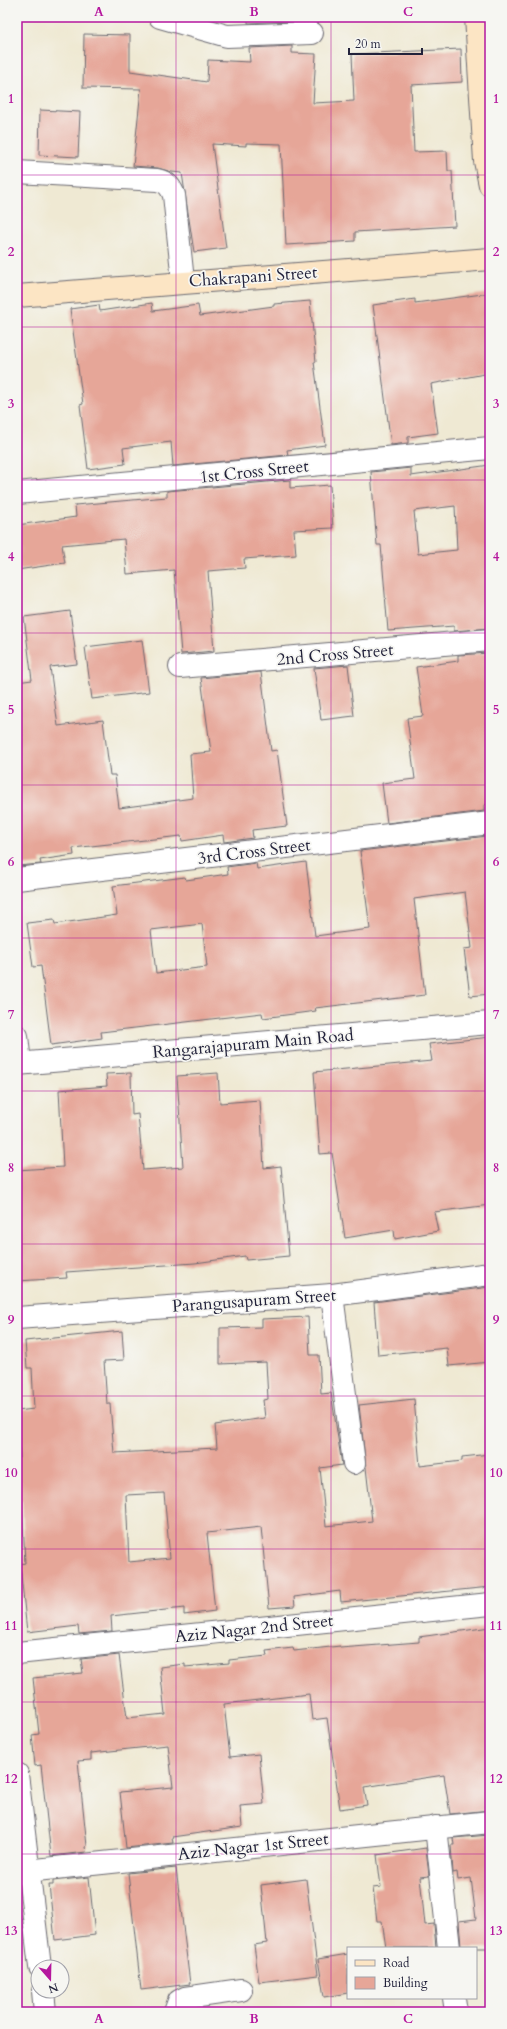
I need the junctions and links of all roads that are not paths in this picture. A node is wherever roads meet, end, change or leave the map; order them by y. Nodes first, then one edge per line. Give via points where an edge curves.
1 (160, 17) edge
2 (476, 17) edge
3 (226, 26) edge
4 (312, 33) dead end
5 (17, 172) edge
6 (490, 185) edge
7 (490, 259) edge
8 (183, 282) junction
9 (17, 296) edge
10 (490, 448) edge
11 (17, 493) edge
12 (490, 640) edge
13 (180, 668) dead end
14 (490, 823) edge
15 (17, 879) edge
16 (490, 1023) edge
17 (17, 1036) edge
18 (18, 1064) edge
19 (490, 1274) edge
20 (332, 1295) junction
21 (17, 1318) edge
22 (354, 1463) dead end
23 (490, 1604) edge
24 (17, 1653) edge
25 (17, 1774) edge
26 (490, 1822) edge
27 (436, 1827) junction
28 (23, 1871) edge
29 (449, 1947) edge
30 (39, 1959) edge
31 (241, 1990) dead end
32 (44, 1999) edge
33 (454, 1999) edge
34 (45, 2012) edge
35 (175, 2012) edge
36 (456, 2012) edge

1 - 3 street
2 - 6 street via 485,161
3 - 4 street
5 - 8 street via 165,182 171,187 174,195
7 - 8 street, Chakrapani Street
8 - 9 street, Chakrapani Street
10 - 11 street, 1st Cross Street
12 - 13 street, 2nd Cross Street
14 - 15 street, 3rd Cross Street
16 - 18 street, Rangarajapuram Main Road
17 - 18 street
19 - 20 street, Parangusapuram Street
20 - 21 street, Parangusapuram Street
20 - 22 street
23 - 24 street, Aziz Nagar 2nd Street
25 - 28 street
26 - 27 street, Aziz Nagar 1st Street
27 - 28 street, Aziz Nagar 1st Street
27 - 29 street
28 - 30 street
31 - 35 street via 185,1998 179,2001
32 - 34 street
33 - 36 street

